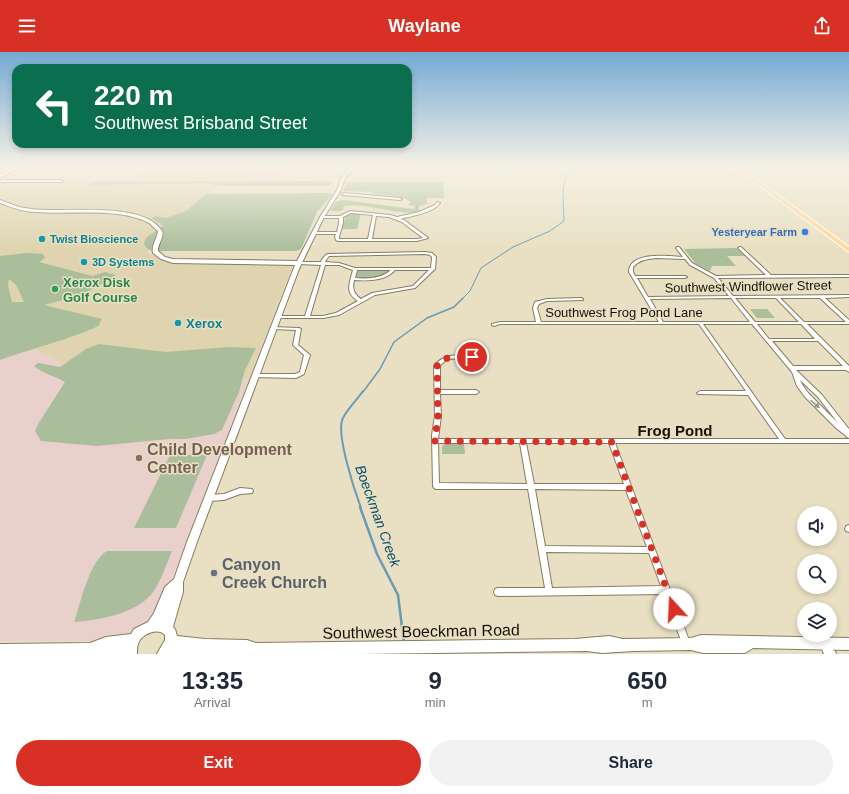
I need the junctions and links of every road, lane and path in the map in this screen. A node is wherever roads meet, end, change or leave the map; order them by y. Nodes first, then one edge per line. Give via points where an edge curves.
1 (337, 194) edge
2 (345, 194) edge
3 (773, 194) edge
4 (371, 196) joint
5 (400, 199) dead end
6 (0, 201) edge
7 (438, 203) dead end
8 (375, 214) junction
9 (322, 217) junction
10 (341, 217) junction
11 (398, 218) junction
12 (315, 233) junction
13 (338, 233) junction
14 (370, 240) junction
15 (678, 248) dead end
16 (740, 248) dead end
17 (847, 248) edge
18 (686, 258) junction
19 (299, 263) junction
20 (322, 263) junction
21 (355, 269) junction
22 (394, 269) junction
23 (433, 269) junction
24 (849, 276) edge
25 (634, 277) junction
26 (685, 277) dead end
27 (715, 277) junction
28 (770, 277) junction
29 (353, 279) junction
30 (821, 296) junction
31 (849, 296) edge
32 (647, 298) junction
33 (733, 298) junction
34 (778, 298) junction
35 (581, 299) dead end
36 (361, 301) junction
37 (277, 317) junction
38 (307, 317) junction
39 (849, 322) edge
40 (539, 323) junction
41 (662, 323) junction
42 (700, 323) junction
43 (754, 323) junction
44 (803, 323) junction
45 (494, 325) dead end
46 (274, 328) junction
47 (768, 340) junction
48 (820, 340) junction
49 (472, 357) dead end
50 (848, 369) edge
51 (793, 370) junction
52 (255, 376) junction
53 (438, 392) junction
54 (476, 392) dead end
55 (700, 393) dead end
56 (750, 393) junction
57 (848, 434) edge
58 (783, 440) junction
59 (435, 441) junction
60 (523, 441) junction
61 (849, 441) edge
62 (612, 442) junction
63 (530, 486) junction
64 (628, 487) junction
65 (250, 491) dead end
66 (208, 498) junction
67 (542, 549) junction
68 (652, 550) junction
69 (178, 582) junction
70 (666, 590) junction
71 (549, 591) junction
72 (498, 592) dead end
73 (152, 626) junction
74 (168, 628) junction
75 (134, 639) junction
76 (171, 641) junction
77 (688, 644) junction
78 (849, 644) edge
79 (90, 649) junction
80 (256, 649) junction
81 (0, 650) edge
82 (828, 651) edge
83 (130, 653) edge
84 (242, 653) edge
85 (163, 654) edge

1 - 9 main road
2 - 4 street
3 - 17 main road
4 - 5 street
6 - 19 main road via 31,211 109,212 146,220 160,231 155,252 174,261
7 - 11 street via 422,212
8 - 10 street via 350,212
8 - 11 street
8 - 14 street
9 - 10 street
9 - 12 main road
10 - 13 street via 342,223
11 - 14 street via 426,238
12 - 13 street
12 - 19 main road
13 - 14 street via 338,240
15 - 18 street
16 - 28 street
18 - 25 street via 653,258 637,261 631,267
18 - 27 street via 693,265
19 - 20 street
19 - 37 main road
20 - 21 street via 344,264
20 - 23 street via 326,256 331,254 428,253 434,257
20 - 38 street
21 - 22 street
21 - 29 street
22 - 23 street
22 - 29 street via 387,275
23 - 36 street via 414,287 380,292
24 - 28 street
25 - 26 street
25 - 32 street
27 - 28 street
27 - 33 street
29 - 36 street via 351,294
30 - 31 street, Southwest Windflower Street
30 - 34 street, Southwest Windflower Street
30 - 39 street
32 - 33 street, Southwest Windflower Street
32 - 41 street
33 - 34 street, Southwest Windflower Street
33 - 43 street
34 - 44 street
35 - 40 street via 551,299 537,302 535,308
36 - 38 street via 337,314
37 - 38 street
37 - 46 main road
39 - 44 street, Southwest Frog Pond Lane
40 - 41 street, Southwest Frog Pond Lane
40 - 45 street, Southwest Frog Pond Lane
41 - 42 street, Southwest Frog Pond Lane
42 - 43 street, Southwest Frog Pond Lane
42 - 56 street
43 - 44 street, Southwest Frog Pond Lane
43 - 47 street
44 - 48 street
46 - 52 main road
46 - 52 street via 298,329 295,345 307,355 302,373 296,376
47 - 48 street
47 - 51 street
48 - 50 street
49 - 53 street via 450,358 439,363
50 - 51 street
51 - 57 street via 820,396
51 -> 57 street via 802,391 838,428
52 - 66 main road
53 - 54 street
53 - 59 street
55 - 56 street
56 - 58 street
58 - 61 street
58 - 62 street
59 - 60 street
59 - 63 street via 436,486
60 - 62 street
60 - 63 street
62 - 64 street
63 - 64 street
63 - 67 street
64 - 68 street
65 - 66 street
66 - 69 main road
67 - 68 street
67 - 71 street
68 - 70 street
69 - 73 main road via 169,591
69 - 74 main road via 180,588 170,613
70 - 71 street
70 - 77 street
71 - 72 street
73 - 74 main road
73 - 75 main road
74 - 76 main road
75 - 79 main road via 106,643
75 - 83 main road
76 - 80 main road, Southwest Boeckman Road via 252,646
76 - 85 main road
77 - 80 main road, Southwest Boeckman Road via 596,648 586,645
77 - 82 main road, Southwest Boeckman Road via 703,647 745,647 749,644
78 - 82 main road, Southwest Boeckman Road
79 - 81 main road
79 - 83 main road
80 - 84 main road, Southwest Boeckman Road
84 - 85 main road, Southwest Boeckman Road

